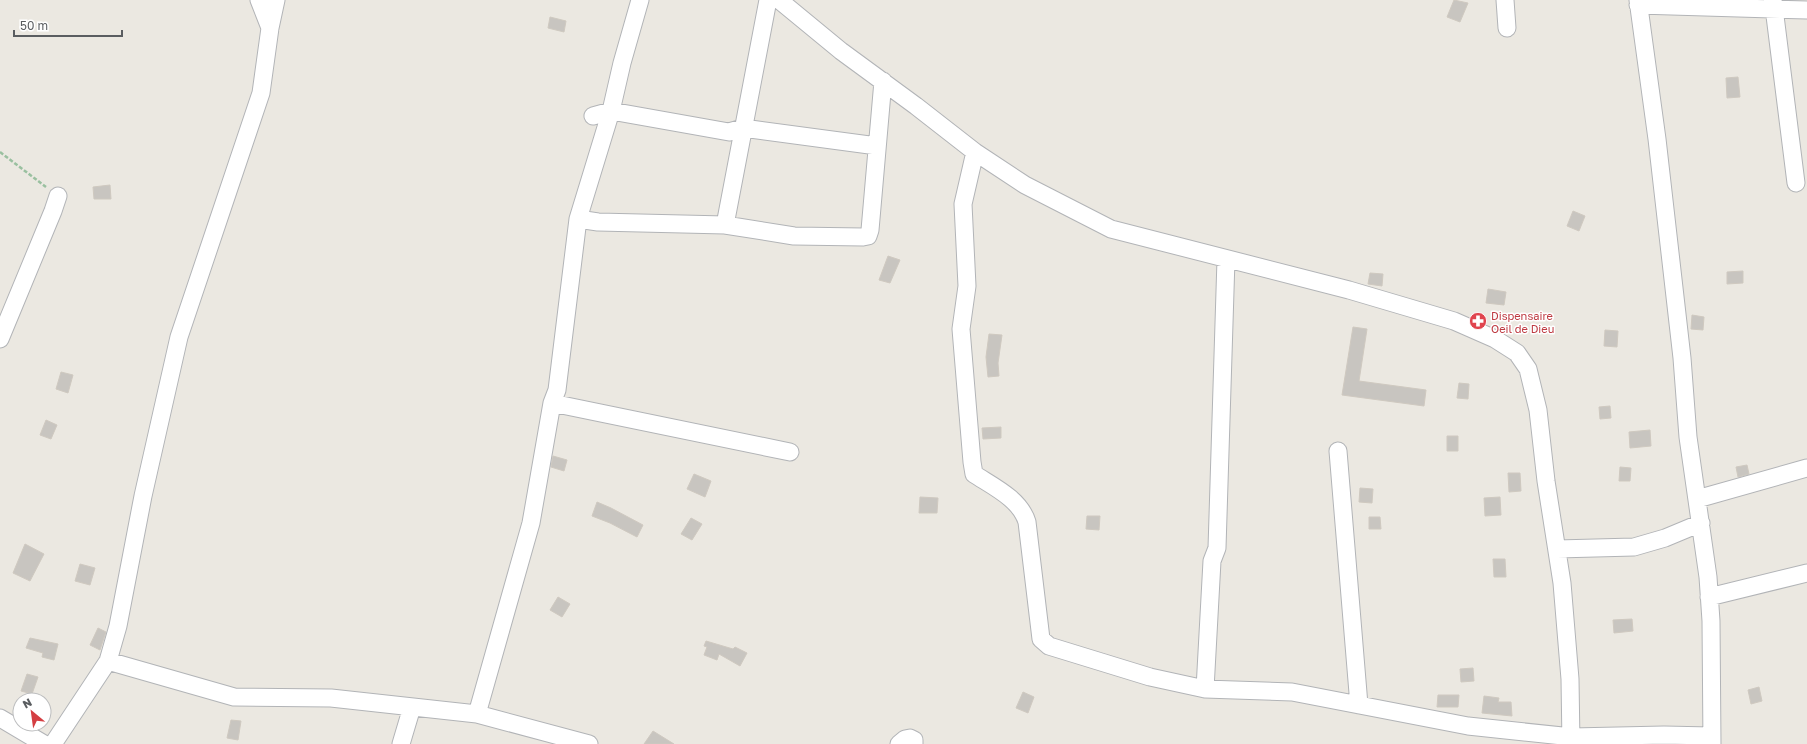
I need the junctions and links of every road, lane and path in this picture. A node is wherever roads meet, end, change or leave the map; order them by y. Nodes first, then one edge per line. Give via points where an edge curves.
1 (259, 0) edge
2 (276, 0) edge
3 (640, 0) edge
4 (768, 0) edge
5 (779, 0) edge
6 (1505, 0) edge
7 (1638, 3) edge
8 (1773, 5) edge
9 (1807, 10) edge
10 (270, 28) junction
11 (1507, 28) dead end
12 (882, 81) junction
13 (611, 111) junction
14 (593, 116) dead end
15 (743, 128) junction
16 (877, 146) junction
17 (0, 152) edge
18 (975, 152) junction
19 (1796, 183) dead end
20 (58, 196) joint
21 (578, 219) junction
22 (725, 225) junction
23 (1226, 259) junction
24 (0, 339) edge
25 (552, 402) junction
26 (1338, 451) dead end
27 (790, 452) dead end
28 (1807, 468) edge
29 (1697, 499) junction
30 (1701, 523) junction
31 (1557, 549) junction
32 (1807, 573) edge
33 (1709, 597) junction
34 (108, 660) junction
35 (1205, 688) junction
36 (1360, 705) junction
37 (412, 707) junction
38 (477, 714) junction
39 (0, 718) edge
40 (1712, 740) edge
41 (1571, 741) edge
42 (44, 744) edge
43 (53, 744) edge
44 (401, 744) edge
45 (589, 744) edge
46 (899, 744) edge
47 (914, 744) edge

1 - 10 street
2 - 10 street
3 - 13 street
4 - 15 street
5 - 12 street
6 - 11 street
7 - 8 street
7 - 29 street via 1657,139 1682,358 1688,437
8 - 9 street
8 - 19 street
10 - 34 street via 262,93 179,338 143,496 118,626
12 - 16 street
12 - 18 street
13 - 14 street
13 - 15 street via 729,132
13 - 21 street
15 - 16 street
15 - 22 street
16 - 22 street via 868,236 794,236
17 - 20 path
18 - 23 street via 1025,185 1111,229
18 - 35 street via 963,204 967,286 960,329 972,462 974,474 1018,504 1024,513 1041,638 1049,646 1107,664 1150,677
20 - 24 street
21 - 22 street via 598,222
21 - 25 street via 557,390
23 - 31 street via 1454,320 1518,353 1528,369 1538,410
23 - 35 street via 1217,548 1212,561
25 - 27 street
25 - 38 street via 531,523
26 - 36 street
28 - 29 street
29 - 30 street
30 - 31 street via 1634,547
30 - 33 street
31 - 41 street via 1570,680
32 - 33 street
33 - 40 street
34 - 37 street via 234,697 331,698
34 - 43 street
35 - 36 street via 1292,692
36 - 41 street via 1468,726
37 - 38 street
37 - 44 street
38 - 45 street
39 - 42 street
40 - 41 street via 1664,734
46 - 47 street via 910,738 914,740

